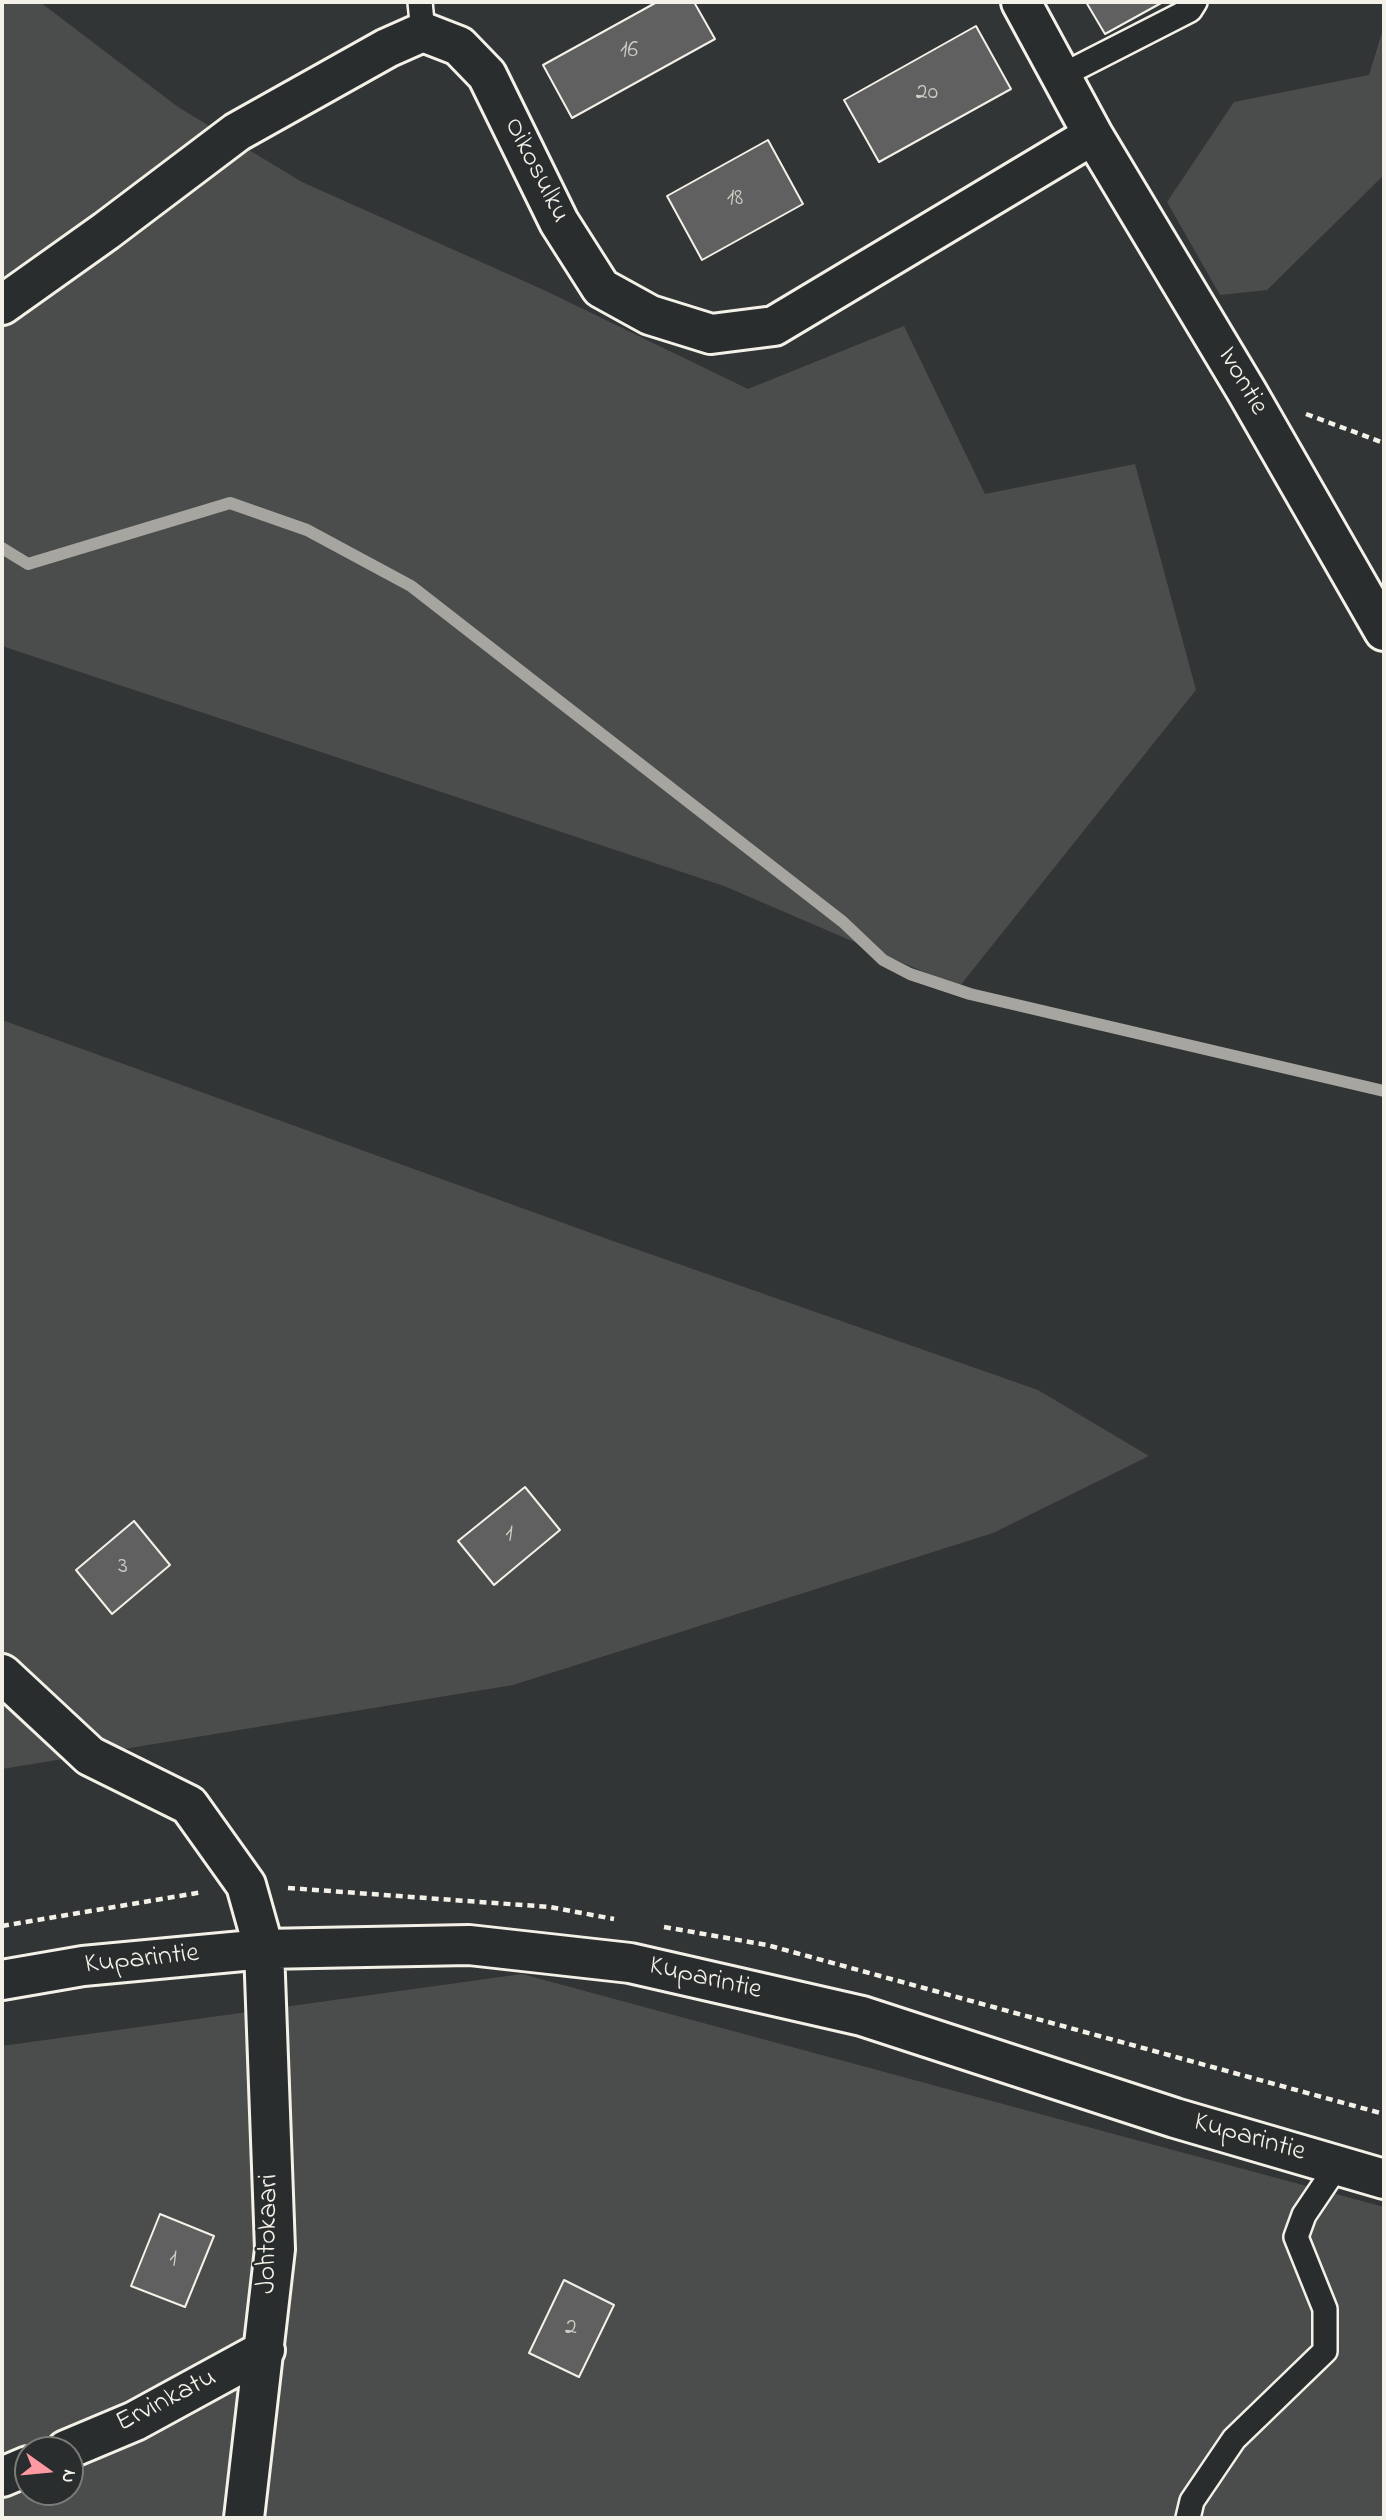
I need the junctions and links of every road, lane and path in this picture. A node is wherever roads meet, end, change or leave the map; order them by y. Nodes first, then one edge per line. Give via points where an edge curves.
1 (1021, 2) edge
2 (1195, 2) edge
3 (421, 17) edge
4 (1061, 76) junction
5 (1093, 135) junction
6 (2, 305) edge
7 (1247, 391) junction
8 (1384, 443) edge
9 (1384, 631) edge
10 (2, 1674) edge
11 (264, 1949) junction
12 (2, 1980) edge
13 (1337, 2166) junction
14 (1384, 2179) edge
15 (265, 2350) junction
16 (84, 2442) edge
17 (244, 2518) edge
18 (1188, 2518) edge

1 - 4 street, Ivontie
2 - 4 lane via 1190,10
3 - 5 street, Oikosulku via 487,75 559,222 601,288 650,315 711,334 774,326
3 - 6 street, Oikosulku via 387,48 237,132
4 - 5 street, Ivontie
5 - 7 street, Ivontie
7 - 8 path
7 - 9 street, Ivontie
10 - 11 street, Johtokaari via 90,1756 190,1805 246,1885
11 - 12 street, Kuparintie via 83,1966
11 - 13 street, Kuparintie via 469,1945 630,1963 862,2016
11 - 15 street, Johtokaari via 275,2249
13 - 14 street, Kuparintie
13 - 18 lane via 1304,2215 1296,2237 1325,2309 1325,2351 1234,2439 1192,2501
15 - 16 street, Ervinkatu via 135,2421
15 - 17 street, Johtokaari

